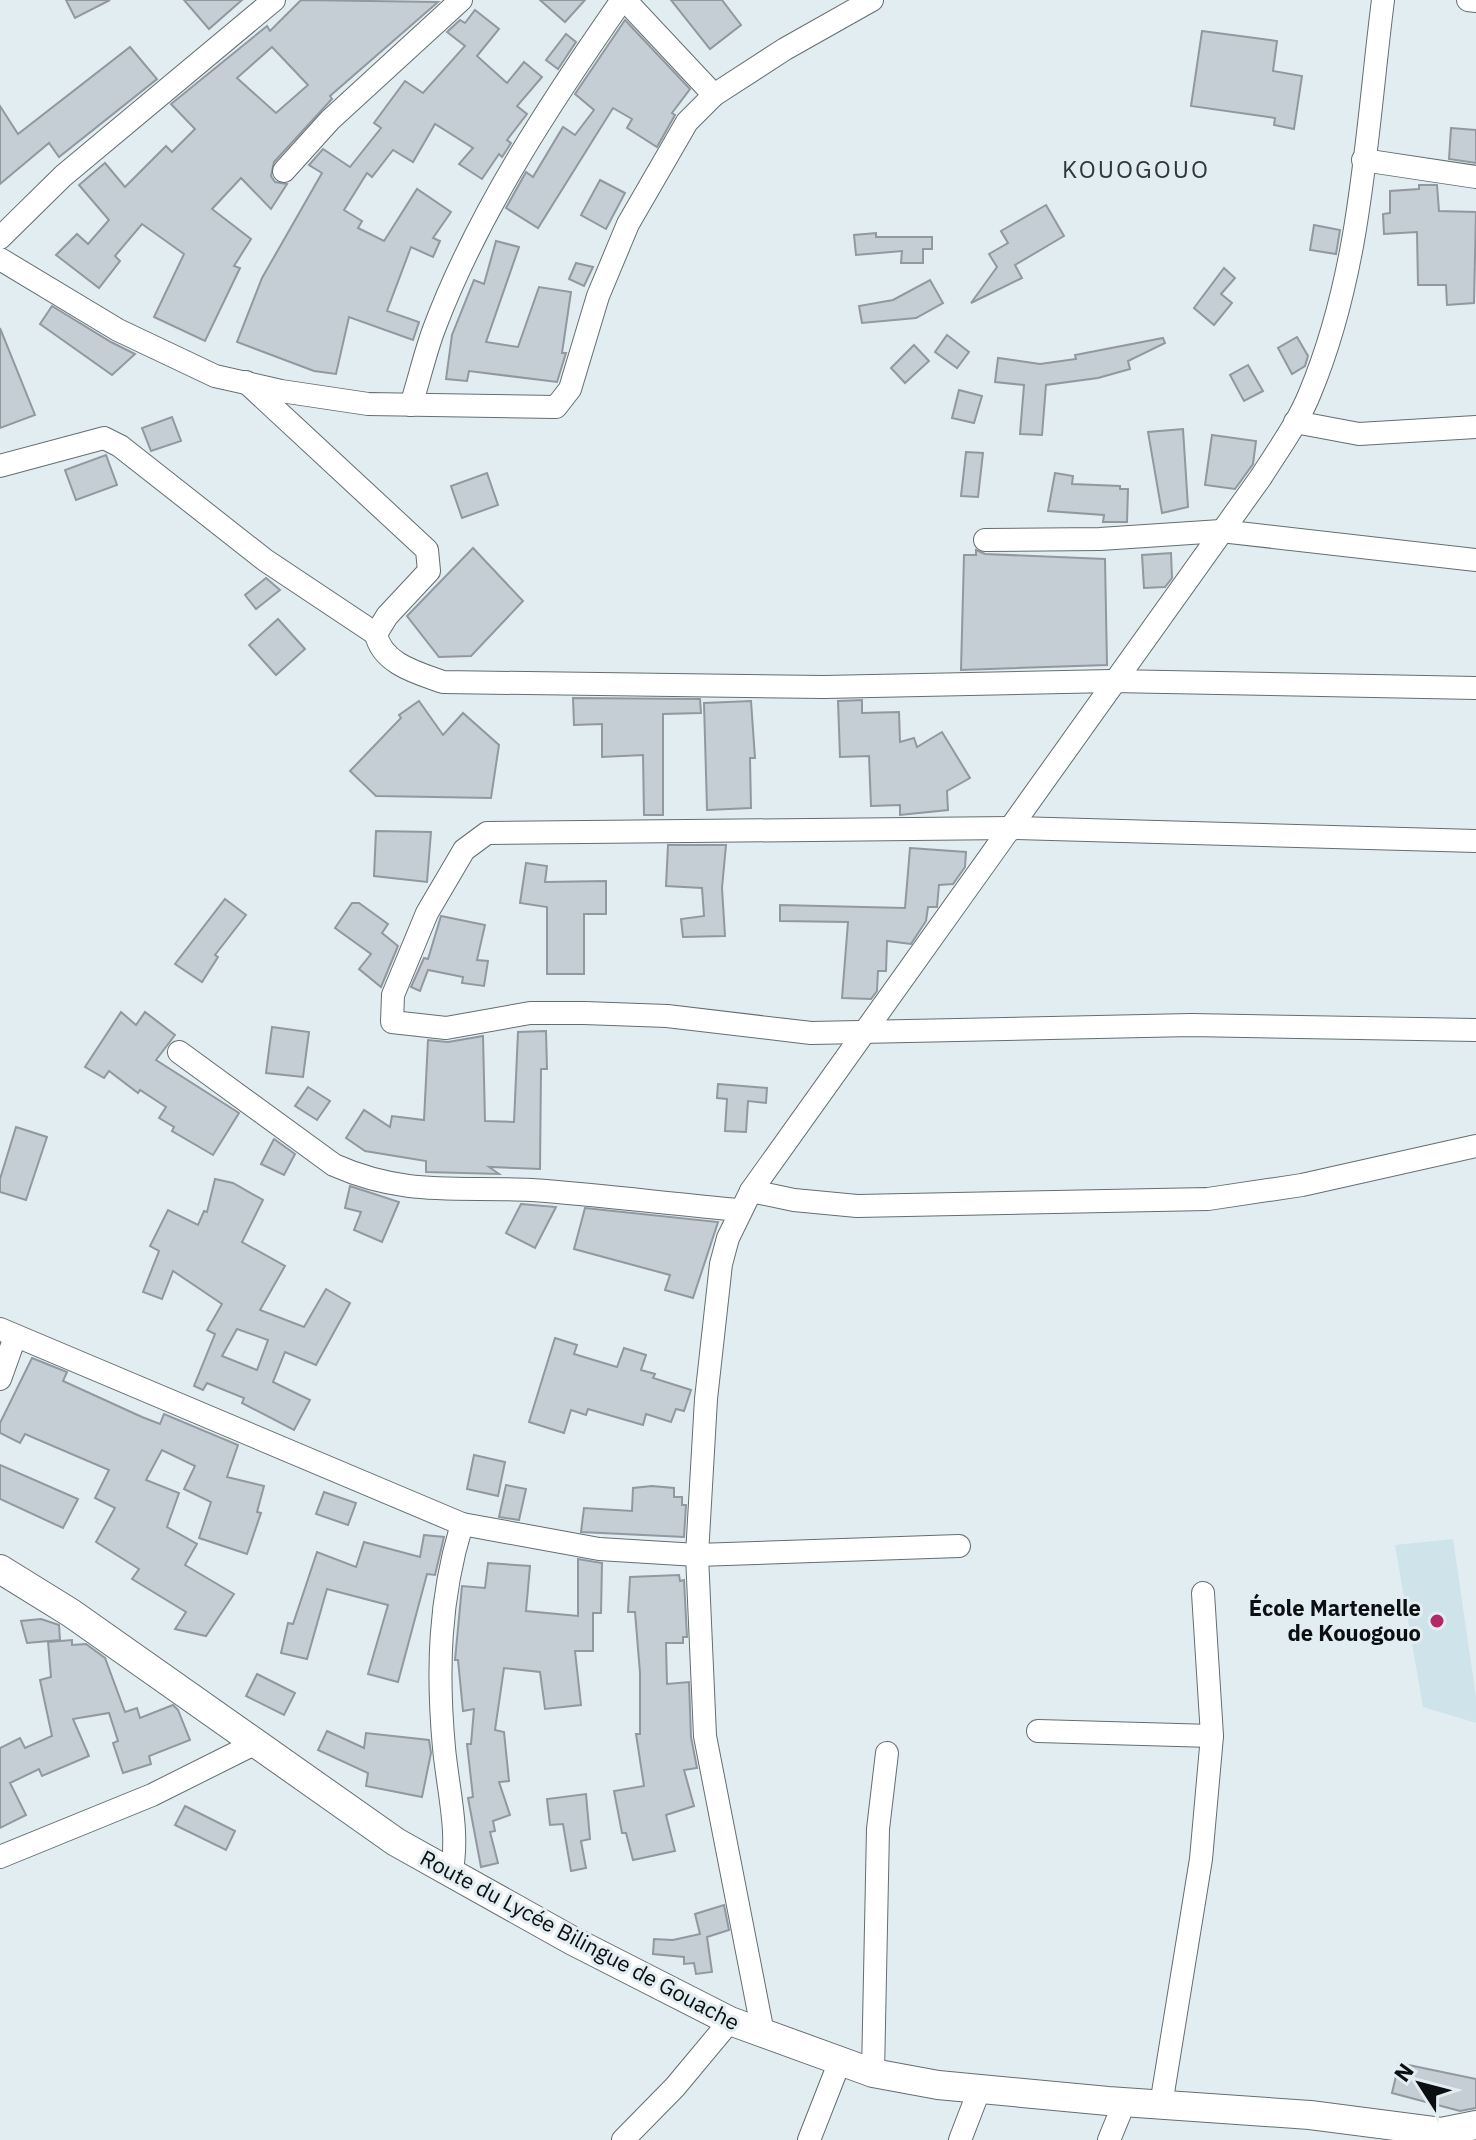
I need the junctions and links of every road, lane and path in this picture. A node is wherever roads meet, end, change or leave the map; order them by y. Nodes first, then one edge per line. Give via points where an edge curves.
1 (274, 0) edge
2 (461, 0) edge
3 (624, 0) edge
4 (872, 0) edge
5 (1383, 0) edge
6 (1468, 0) edge
7 (1476, 1) edge
8 (714, 95) junction
9 (1363, 160) junction
10 (284, 171) dead end
11 (1476, 177) edge
12 (0, 238) edge
13 (0, 259) edge
14 (246, 382) junction
15 (411, 405) junction
16 (1295, 422) junction
17 (1476, 427) edge
18 (0, 466) edge
19 (1221, 531) junction
20 (985, 540) dead end
21 (1476, 560) edge
22 (376, 634) junction
23 (1112, 681) junction
24 (1476, 688) edge
25 (1012, 828) junction
26 (1476, 841) edge
27 (1476, 1030) edge
28 (867, 1032) junction
29 (179, 1052) dead end
30 (1476, 1146) edge
31 (745, 1200) junction
32 (7, 1333) edge
33 (0, 1379) edge
34 (462, 1524) junction
35 (959, 1546) dead end
36 (697, 1555) junction
37 (0, 1569) edge
38 (1203, 1593) dead end
39 (1038, 1731) dead end
40 (1212, 1736) junction
41 (254, 1744) junction
42 (887, 1753) dead end
43 (0, 1857) edge
44 (451, 1875) junction
45 (730, 2021) junction
46 (763, 2033) junction
47 (840, 2061) junction
48 (873, 2073) junction
49 (980, 2088) junction
50 (1125, 2101) junction
51 (1161, 2105) junction
52 (1476, 2125) edge
53 (1340, 2130) edge
54 (623, 2140) edge
55 (809, 2140) edge
56 (960, 2140) edge
57 (1109, 2140) edge

1 - 12 street via 63,176
2 - 10 street via 330,120
3 - 8 street
3 - 15 street via 577,64 466,253 433,330
4 - 8 street
5 - 9 street
6 - 7 street
8 - 15 street via 682,129 628,224 564,401 556,407
9 - 11 street
9 - 16 street via 1346,287 1315,381
13 - 14 street via 118,330 215,376
14 - 15 street via 368,404
14 - 22 street via 427,550 429,571
16 - 17 street via 1359,434
16 - 19 street
18 - 22 street via 104,438 265,560
19 - 20 street
19 - 21 street
19 - 23 street
22 - 23 street via 378,645 398,664 456,685 553,681 824,687
23 - 24 street
23 - 25 street
25 - 26 street
25 - 28 street
25 - 28 street via 487,833 464,850 434,900 393,995 392,1022 420,1027 446,1028 530,1013 584,1013 667,1016 811,1033
27 - 28 street via 1191,1025
28 - 31 street
29 - 31 street via 334,1165 358,1176 416,1189
30 - 31 street via 1302,1185 1208,1199 857,1206
31 - 36 street via 721,1264
32 - 33 street
32 - 34 street
34 - 36 street via 599,1549
34 - 44 street via 445,1591 438,1659 457,1838
35 - 36 street
36 - 46 street via 705,1736
37 - 41 street, Route du Lycée Bilingue de Gouache via 71,1613
38 - 40 street
39 - 40 street
40 - 51 street via 1201,1859
41 - 43 street via 152,1795
41 - 44 street, Route du Lycée Bilingue de Gouache
42 - 48 street via 878,1829
44 - 45 street, Route du Lycée Bilingue de Gouache
45 - 46 street, Route du Lycée Bilingue de Gouache
45 - 54 street
46 - 47 street, Route du Lycée Bilingue de Gouache
47 - 48 street, Route du Lycée Bilingue de Gouache
47 - 55 street
48 - 49 street, Route du Lycée Bilingue de Gouache
49 - 50 street, Route du Lycée Bilingue de Gouache
49 - 56 street
50 - 51 street, Route du Lycée Bilingue de Gouache
50 - 57 street
51 - 53 street, Route du Lycée Bilingue de Gouache
52 - 53 street, Route du Lycée Bilingue de Gouache via 1441,2132

